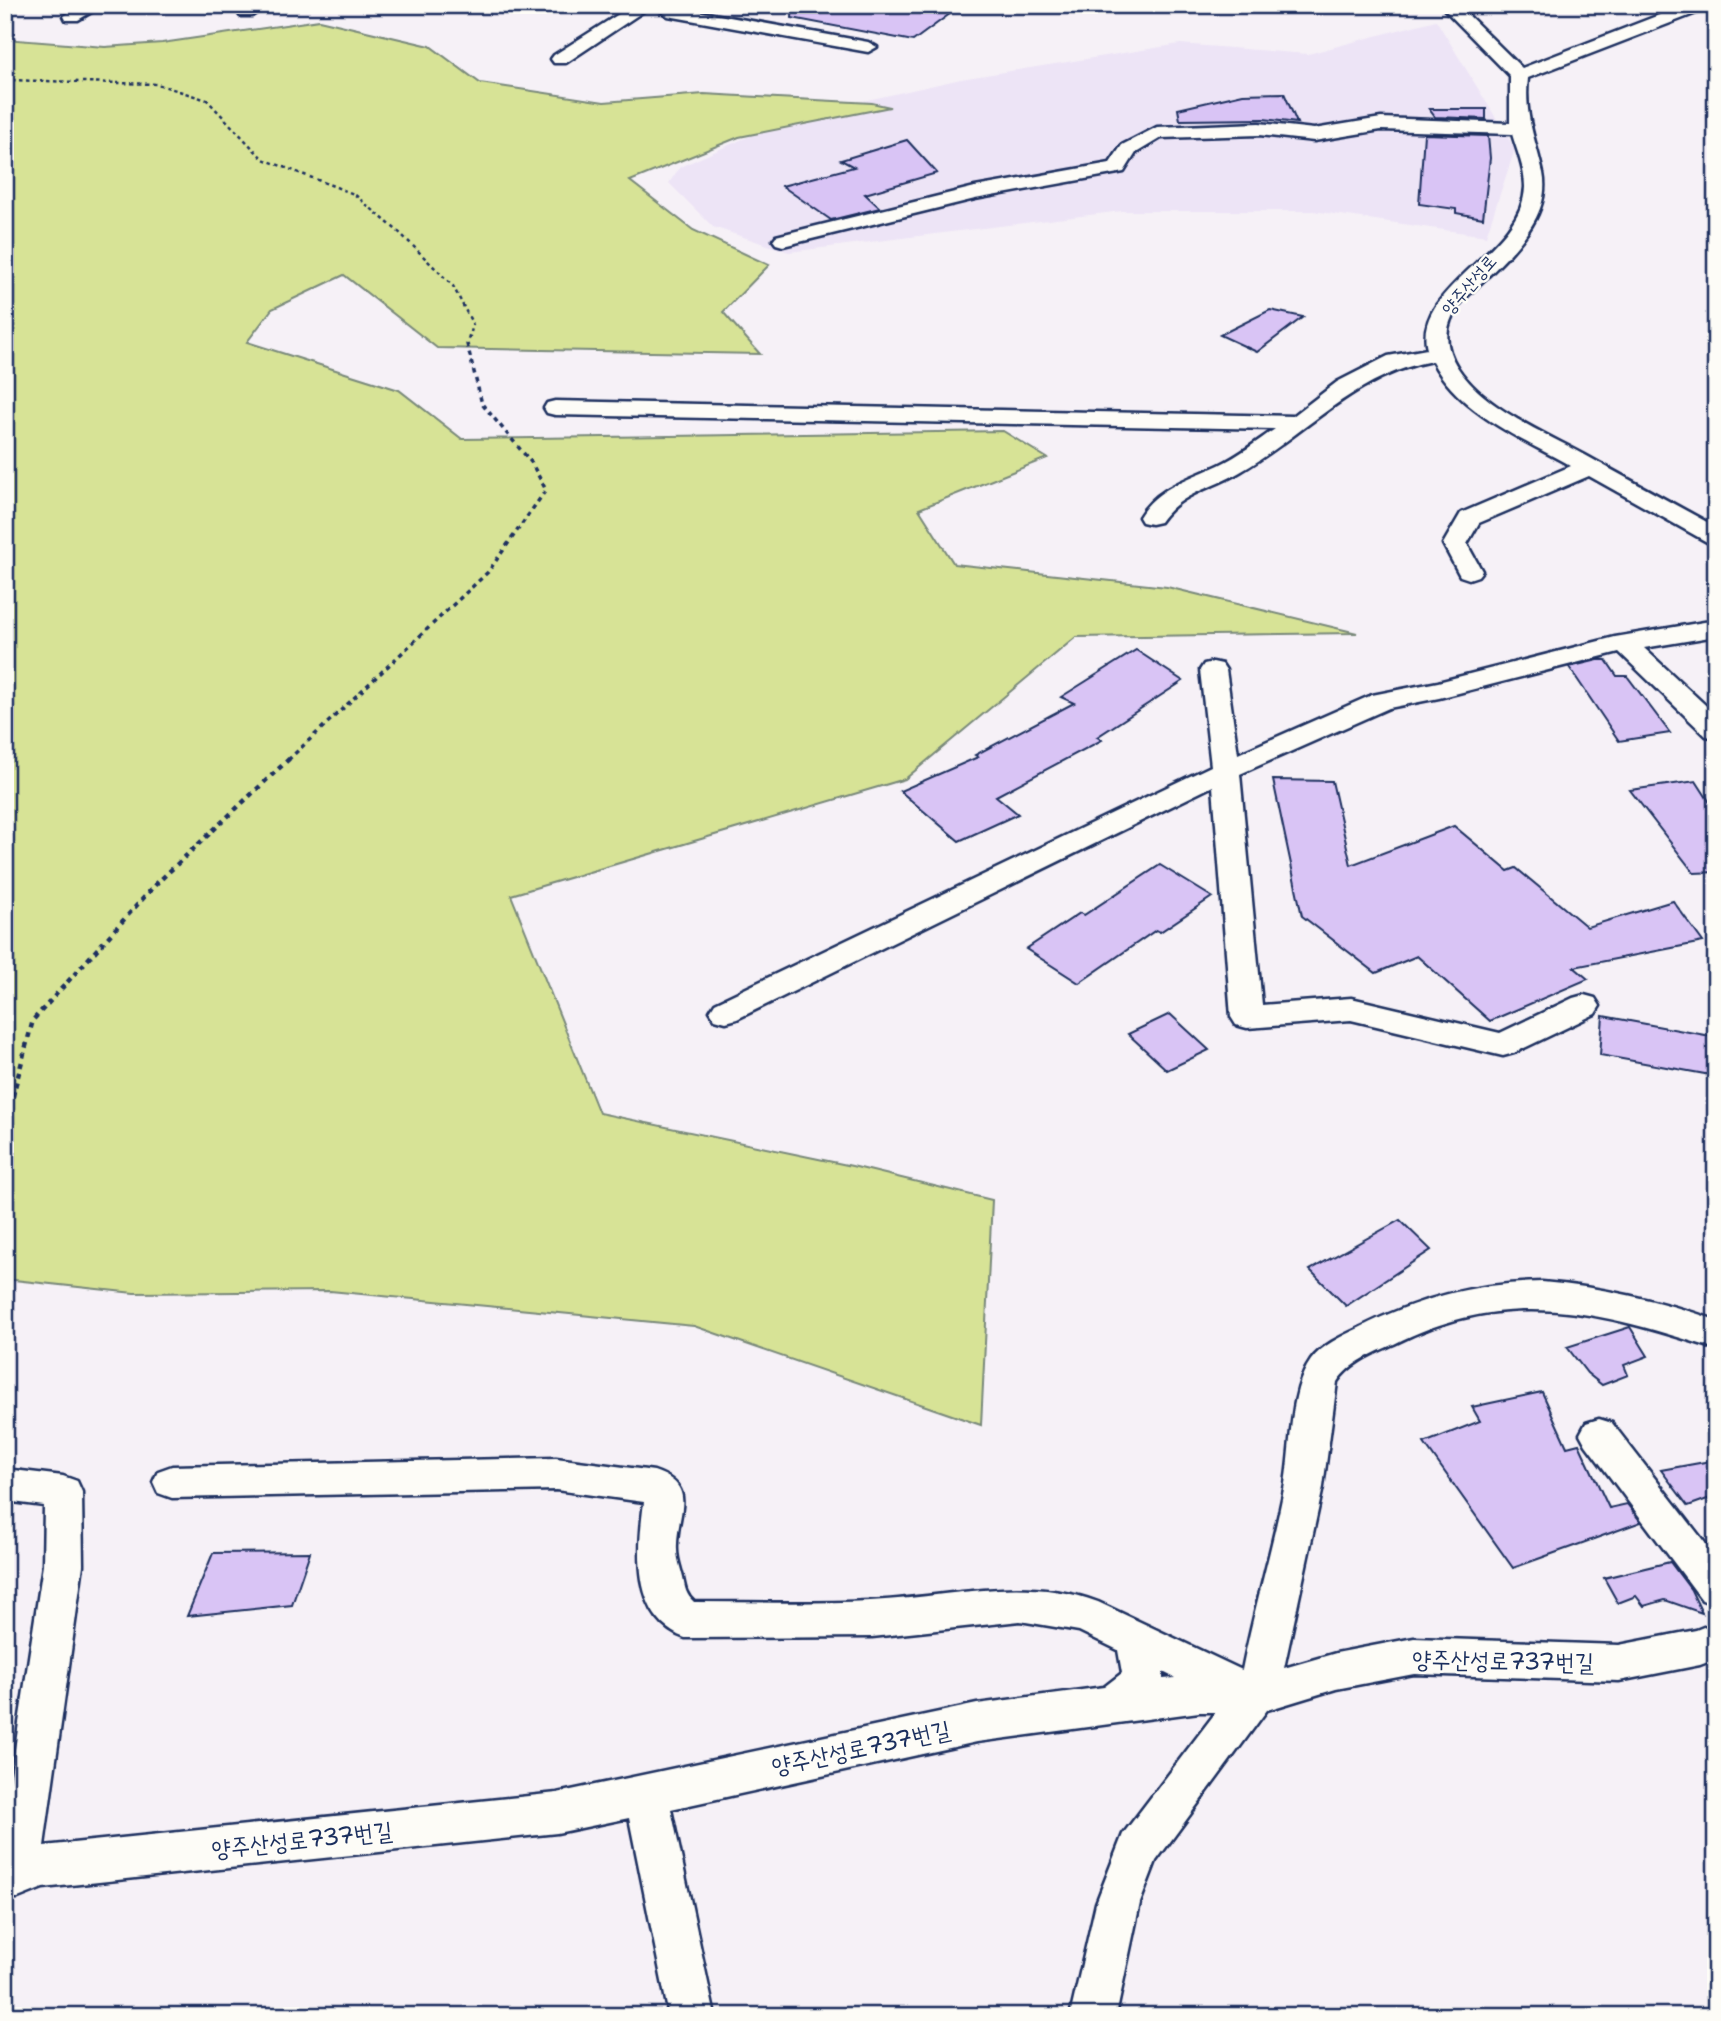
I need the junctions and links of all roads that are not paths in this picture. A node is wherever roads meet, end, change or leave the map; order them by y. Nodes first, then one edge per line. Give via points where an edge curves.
1 (94, 5) edge
2 (645, 5) edge
3 (674, 5) edge
4 (1447, 5) edge
5 (1701, 5) edge
6 (697, 10) edge
7 (72, 16) dead end
8 (868, 47) dead end
9 (1496, 52) junction
10 (1566, 58) junction
11 (560, 59) dead end
12 (1519, 75) junction
13 (1521, 129) junction
14 (783, 240) dead end
15 (1439, 353) junction
16 (555, 408) dead end
17 (1300, 424) junction
18 (1590, 467) junction
19 (1151, 517) dead end
20 (1716, 537) edge
21 (1469, 571) dead end
22 (1716, 628) edge
23 (1625, 644) junction
24 (1213, 670) dead end
25 (1716, 730) edge
26 (1226, 770) junction
27 (1584, 1006) dead end
28 (726, 1011) dead end
29 (1716, 1335) edge
30 (1599, 1434) dead end
31 (172, 1482) dead end
32 (5, 1485) edge
33 (1716, 1588) edge
34 (1132, 1637) junction
35 (1716, 1640) edge
36 (1253, 1695) junction
37 (1114, 1704) junction
38 (646, 1794) junction
39 (11, 1877) edge
40 (692, 2016) edge
41 (1093, 2016) edge

1 - 7 street
2 - 11 street
3 - 6 street via 668,10
4 - 9 street
5 - 10 street
6 - 8 street
9 - 10 street via 1533,61
9 - 12 street
10 - 12 street
12 - 13 street, 양주산성로
13 - 14 street via 1381,124 1314,135 1259,129 1157,133 1129,149 1116,167 975,192
13 - 15 street, 양주산성로 via 1534,179 1530,209 1515,233 1441,315 1435,338
15 - 17 street via 1396,361 1345,387
15 - 18 street via 1455,379 1483,404
16 - 17 street
17 - 19 street via 1158,505
18 - 20 street
18 - 21 street via 1469,518 1455,544
22 - 23 street
23 - 25 street
23 - 26 street via 1382,702
24 - 26 street
26 - 27 street via 1247,1017 1351,1009 1503,1045
26 - 28 street
29 - 36 street via 1663,1314 1595,1299 1526,1294 1444,1304 1400,1321 1338,1357 1320,1376 1304,1487 1262,1674
30 - 33 street
31 - 34 street via 556,1474 654,1487 664,1495 657,1550 668,1604 685,1620 872,1619 1020,1604 1084,1615
32 - 39 street via 63,1492 63,1565
34 - 36 street
34 - 37 street via 1141,1656 1143,1681
35 - 36 street, 양주산성로737번길 via 1619,1663 1414,1656 1336,1671
36 - 37 street, 양주산성로737번길 via 1199,1693
36 - 41 street via 1138,1849 1118,1903
37 - 38 street, 양주산성로737번길 via 977,1723
38 - 39 street, 양주산성로737번길 via 557,1813 42,1867
38 - 40 street

